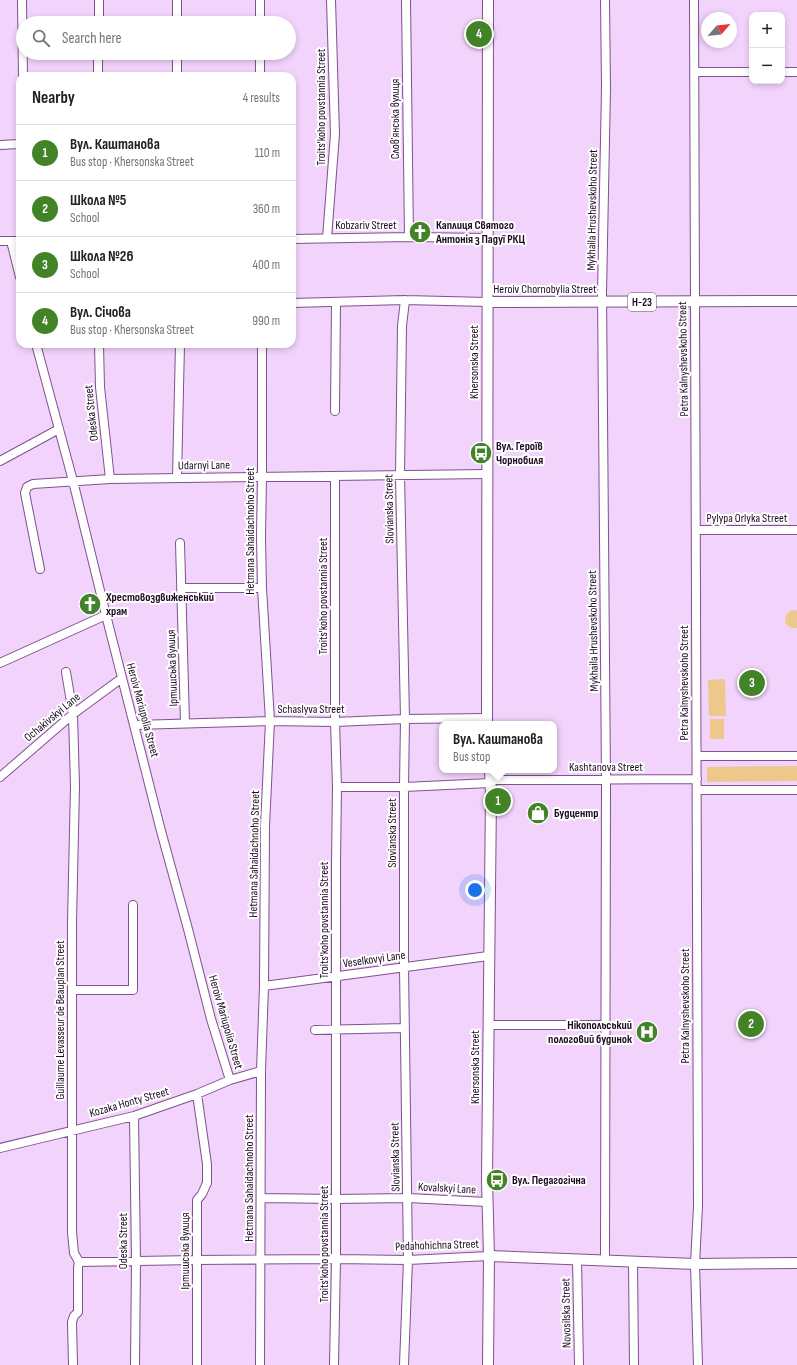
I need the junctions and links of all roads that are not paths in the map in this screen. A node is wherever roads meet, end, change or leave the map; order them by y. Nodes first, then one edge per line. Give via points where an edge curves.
1 (22, 0) edge
2 (99, 0) edge
3 (176, 0) edge
4 (260, 0) edge
5 (331, 0) edge
6 (406, 0) edge
7 (488, 0) edge
8 (606, 0) edge
9 (694, 0) edge
10 (22, 16) edge
11 (99, 16) edge
12 (177, 16) edge
13 (260, 16) edge
14 (22, 60) edge
15 (98, 60) edge
16 (177, 60) edge
17 (260, 60) edge
18 (22, 72) edge
19 (98, 72) edge
20 (178, 72) edge
21 (260, 72) edge
22 (694, 72) junction
23 (749, 72) edge
24 (785, 72) edge
25 (797, 72) edge
26 (16, 144) edge
27 (0, 145) edge
28 (409, 237) junction
29 (328, 238) junction
30 (488, 238) junction
31 (296, 239) edge
32 (0, 241) edge
33 (11, 241) junction
34 (16, 241) edge
35 (16, 261) edge
36 (405, 300) junction
37 (797, 301) edge
38 (336, 302) junction
39 (487, 302) junction
40 (602, 302) junction
41 (694, 302) junction
42 (296, 303) edge
43 (37, 348) edge
44 (99, 348) edge
45 (180, 348) edge
46 (262, 348) edge
47 (335, 411) dead end
48 (59, 429) junction
49 (0, 460) edge
50 (487, 474) junction
51 (400, 475) junction
52 (262, 476) junction
53 (335, 476) junction
54 (177, 478) junction
55 (110, 479) junction
56 (73, 481) junction
57 (696, 530) junction
58 (797, 530) edge
59 (180, 543) dead end
60 (40, 569) dead end
61 (181, 588) junction
62 (262, 588) junction
63 (106, 615) junction
64 (0, 663) edge
65 (66, 672) dead end
66 (122, 678) junction
67 (73, 714) junction
68 (406, 719) junction
69 (270, 721) junction
70 (487, 721) edge
71 (335, 722) junction
72 (185, 723) junction
73 (135, 725) junction
74 (697, 756) junction
75 (797, 756) edge
76 (0, 777) edge
77 (490, 778) edge
78 (606, 779) junction
79 (697, 779) junction
80 (337, 787) junction
81 (404, 788) junction
82 (698, 790) junction
83 (797, 790) edge
84 (133, 905) dead end
85 (488, 956) junction
86 (404, 967) junction
87 (336, 977) junction
88 (264, 986) junction
89 (72, 990) junction
90 (606, 1024) junction
91 (488, 1025) junction
92 (405, 1028) junction
93 (336, 1029) junction
94 (315, 1030) dead end
95 (261, 1071) junction
96 (230, 1080) junction
97 (197, 1094) junction
98 (134, 1116) junction
99 (73, 1130) junction
100 (0, 1148) edge
101 (262, 1198) junction
102 (408, 1198) junction
103 (336, 1199) junction
104 (487, 1202) junction
105 (489, 1256) junction
106 (261, 1259) junction
107 (336, 1259) junction
108 (196, 1260) junction
109 (408, 1260) junction
110 (577, 1260) junction
111 (136, 1261) junction
112 (603, 1261) junction
113 (79, 1262) junction
114 (632, 1262) junction
115 (797, 1263) edge
116 (696, 1264) junction
117 (73, 1365) edge
118 (135, 1365) edge
119 (197, 1365) edge
120 (260, 1365) edge
121 (334, 1365) edge
122 (404, 1365) edge
123 (488, 1365) edge
124 (579, 1365) edge
125 (634, 1365) edge
126 (698, 1365) edge

1 - 10 street
2 - 11 street
3 - 12 street
4 - 13 street
5 - 29 street, Troits'koho povstannia Street via 335,134
6 - 28 street, Словʼянська вулиця
7 - 30 main road, Khersonska Street
8 - 40 street, Mykhaila Hrushevskoho Street
9 - 22 street, Petra Kalnyshevskoho Street
14 - 18 street
15 - 19 street
16 - 20 street
17 - 21 street
22 - 23 street
22 - 41 street, Petra Kalnyshevskoho Street
24 - 25 street
26 - 27 street
28 - 29 street, Kobzariv Street
28 - 30 street, Kobzariv Street
29 - 31 street, Kobzariv Street
30 - 39 main road, Khersonska Street
32 - 33 street
33 - 34 street
33 - 35 street
36 - 38 street, Heroiv Chornobylia Street
36 - 39 street, Heroiv Chornobylia Street
36 - 51 street, Slovianska Street via 402,326
37 - 41 main road, Heroiv Chornobylia Street / Н-23
38 - 42 street, Heroiv Chornobylia Street
38 - 47 street
39 - 40 main road, Heroiv Chornobylia Street / Н-23
39 - 50 main road, Khersonska Street
40 - 41 main road, Heroiv Chornobylia Street / Н-23
40 - 78 street, Mykhaila Hrushevskoho Street
41 - 57 street, Petra Kalnyshevskoho Street
43 - 48 street, Heroiv Mariupolia Street
44 - 55 street, Odeska Street via 100,387
45 - 54 street
46 - 52 street, Hetmana Sahaidachnoho Street
48 - 49 street
48 - 56 street, Heroiv Mariupolia Street
50 - 51 street, Udarnyi Lane
50 - 70 main road, Khersonska Street
51 - 53 street, Udarnyi Lane
51 - 68 street, Slovianska Street
52 - 53 street, Udarnyi Lane
52 - 54 street, Udarnyi Lane
52 - 62 street, Hetmana Sahaidachnoho Street
53 - 71 street, Troits'koho povstannia Street
54 - 55 street, Udarnyi Lane
55 - 56 street, Udarnyi Lane
56 - 60 street, Udarnyi Lane via 33,484 27,487 25,493
56 - 63 street, Heroiv Mariupolia Street
57 - 58 street, Pylypa Orlyka Street
57 - 74 street, Petra Kalnyshevskoho Street
59 - 61 street, Іртишська вулиця
61 - 62 street
61 - 72 street, Іртишська вулиця
62 - 69 street, Hetmana Sahaidachnoho Street
63 - 64 street
63 - 66 street, Heroiv Mariupolia Street
65 - 67 street, Guillaume Levasseur de Beauplan Street
66 - 67 street, Ochakivskyi Lane
66 - 73 street, Heroiv Mariupolia Street
67 - 76 street, Ochakivskyi Lane
67 - 89 street, Guillaume Levasseur de Beauplan Street via 75,786
68 - 70 street, Schaslyva Street
68 - 71 street, Schaslyva Street
68 - 81 street, Slovianska Street
69 - 71 street, Schaslyva Street
69 - 72 street, Schaslyva Street
69 - 88 street, Hetmana Sahaidachnoho Street
71 - 80 street, Troits'koho povstannia Street
72 - 73 street, Schaslyva Street
73 - 96 street, Heroiv Mariupolia Street via 211,1019
74 - 75 street
74 - 79 street, Petra Kalnyshevskoho Street
77 - 78 street, Kashtanova Street
77 - 81 street, Kashtanova Street
77 - 85 main road, Khersonska Street
78 - 79 street, Kashtanova Street
78 - 90 street, Mykhaila Hrushevskoho Street
79 - 82 street, Petra Kalnyshevskoho Street
80 - 81 street, Kashtanova Street
80 - 87 street, Troits'koho povstannia Street
81 - 86 street, Slovianska Street
82 - 83 street
82 - 116 street, Petra Kalnyshevskoho Street
84 - 89 street via 133,990
85 - 86 street, Veselkovyi Lane
85 - 91 main road, Khersonska Street
86 - 87 street, Veselkovyi Lane
86 - 92 street, Slovianska Street
87 - 88 street, Veselkovyi Lane
87 - 93 street, Troits'koho povstannia Street
88 - 95 street, Hetmana Sahaidachnoho Street
89 - 99 street, Guillaume Levasseur de Beauplan Street
90 - 91 street
90 - 112 street, Mykhaila Hrushevskoho Street
91 - 104 main road, Khersonska Street
92 - 93 street
92 - 102 street, Slovianska Street
93 - 94 street
93 - 103 street, Troits'koho povstannia Street
95 - 96 street, Kozaka Honty Street
95 - 101 street, Hetmana Sahaidachnoho Street
96 - 97 street, Kozaka Honty Street
97 - 98 street, Kozaka Honty Street
97 - 108 street, Іртишська вулиця via 207,1164 207,1183 197,1200
98 - 99 street, Kozaka Honty Street
98 - 111 street, Odeska Street
99 - 100 street, Kozaka Honty Street
99 - 113 street, Guillaume Levasseur de Beauplan Street via 72,1232 74,1253
101 - 103 street, Kovalskyi Lane
101 - 106 street, Hetmana Sahaidachnoho Street
102 - 103 street, Kovalskyi Lane
102 - 104 street, Kovalskyi Lane
102 - 109 street, Slovianska Street
103 - 107 street, Troits'koho povstannia Street
104 - 105 main road, Khersonska Street
105 - 109 street, Pedahohichna Street
105 - 110 main road, Pedahohichna Street
105 - 123 main road, Khersonska Street
106 - 107 street, Pedahohichna Street
106 - 108 street, Pedahohichna Street
106 - 120 street, Hetmana Sahaidachnoho Street
107 - 109 street, Pedahohichna Street
107 - 121 street, Troits'koho povstannia Street
108 - 111 street, Pedahohichna Street
108 - 119 street, Іртишська вулиця
109 - 122 street, Slovianska Street
110 - 112 main road, Pedahohichna Street
110 - 124 street, Novosilska Street
111 - 113 street, Pedahohichna Street
111 - 118 street, Odeska Street
112 - 114 main road, Pedahohichna Street
113 - 117 street, Guillaume Levasseur de Beauplan Street via 78,1312 72,1322
114 - 116 main road, Pedahohichna Street
114 - 125 street
115 - 116 main road, Pedahohichna Street
116 - 126 street, Petra Kalnyshevskoho Street

